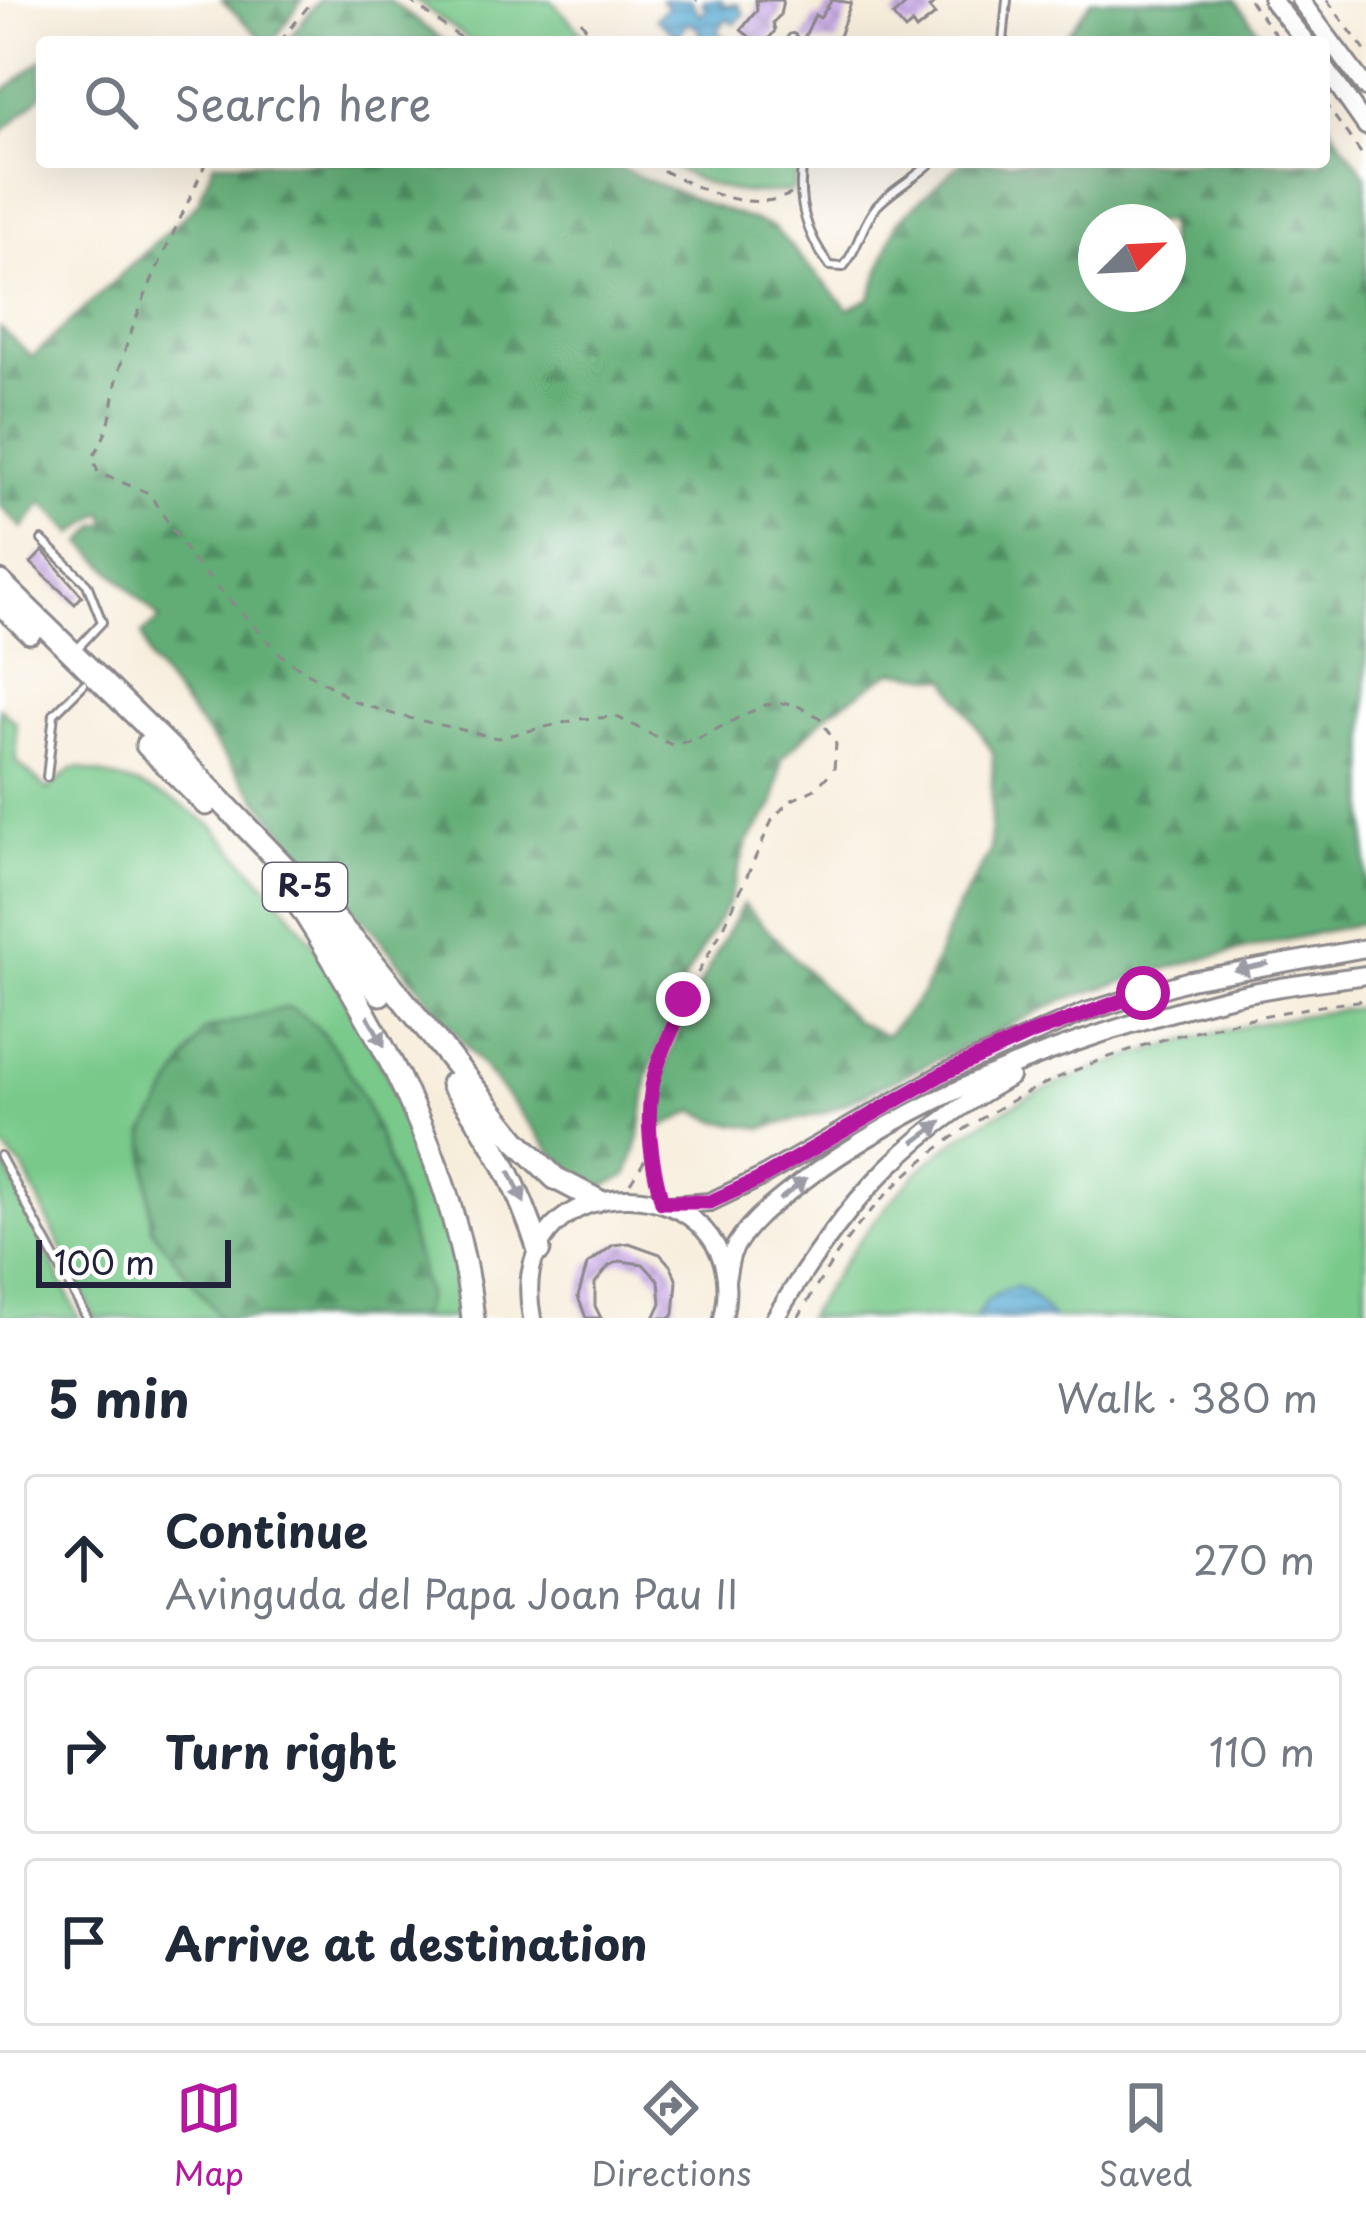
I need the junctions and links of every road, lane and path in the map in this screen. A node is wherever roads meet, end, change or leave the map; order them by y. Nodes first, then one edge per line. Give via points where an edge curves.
1 (313, 0) edge
2 (409, 0) edge
3 (1007, 0) edge
4 (1250, 0) edge
5 (1272, 0) edge
6 (1300, 0) edge
7 (1327, 0) edge
8 (581, 21) dead end
9 (285, 36) edge
10 (458, 36) edge
11 (592, 36) edge
12 (1004, 36) edge
13 (1276, 36) edge
14 (1301, 36) edge
15 (1327, 36) edge
16 (1330, 40) edge
17 (1366, 52) edge
18 (1330, 75) edge
19 (1366, 88) edge
20 (1330, 110) edge
21 (1366, 126) edge
22 (1366, 160) edge
23 (203, 168) edge
24 (659, 168) edge
25 (802, 168) edge
26 (924, 168) edge
27 (799, 191) junction
28 (42, 539) dead end
29 (0, 582) edge
30 (0, 603) edge
31 (72, 653) junction
32 (84, 684) junction
33 (47, 777) dead end
34 (293, 895) junction
35 (1366, 948) edge
36 (1366, 976) edge
37 (1366, 1000) edge
38 (1058, 1050) junction
39 (652, 1150) junction
40 (0, 1156) edge
41 (622, 1196) junction
42 (597, 1200) junction
43 (666, 1204) junction
44 (539, 1250) junction
45 (726, 1280) junction
46 (87, 1318) edge
47 (473, 1318) edge
48 (532, 1318) edge
49 (723, 1318) edge
50 (775, 1318) edge
51 (798, 1318) edge

1 - 9 path
2 - 10 path
3 - 12 lane
4 - 13 path
5 - 14 main road
6 - 15 main road
7 - 17 path
8 - 11 path
16 - 19 main road
18 - 21 main road
20 - 22 path
23 - 39 path via 137,317 108,433 93,457 98,473 149,493 193,561 285,659 356,701 498,738 617,717 672,746 764,705 792,703 819,717 836,744 834,769 773,818 683,999 652,1085
24 - 27 path via 749,202
25 - 27 lane
26 - 27 lane via 878,205 844,267 830,266 814,245
28 - 31 lane via 87,584 103,622
29 - 31 highway, R-5
30 - 32 highway
31 - 42 highway, R-5 via 325,909 516,1140 555,1178
32 - 33 lane via 54,715
32 - 34 highway
34 -> 44 highway via 477,1118 519,1191
34 -> 47 highway via 407,1093 455,1229
35 -> 43 main road via 1214,975 1083,1013 944,1073 710,1202
36 - 38 main road via 1223,998
37 - 51 path via 1193,1028 1025,1092 972,1122 898,1183
45 -> 38 main road via 733,1251 757,1219 827,1163 939,1099
50 -> 38 main road via 839,1218 907,1147
39 - 41 path
39 - 43 path
40 - 46 lane
41 - 42 main road
41 - 43 main road
42 - 44 main road via 564,1220
43 - 45 main road via 697,1224
44 - 48 main road
45 - 49 main road

